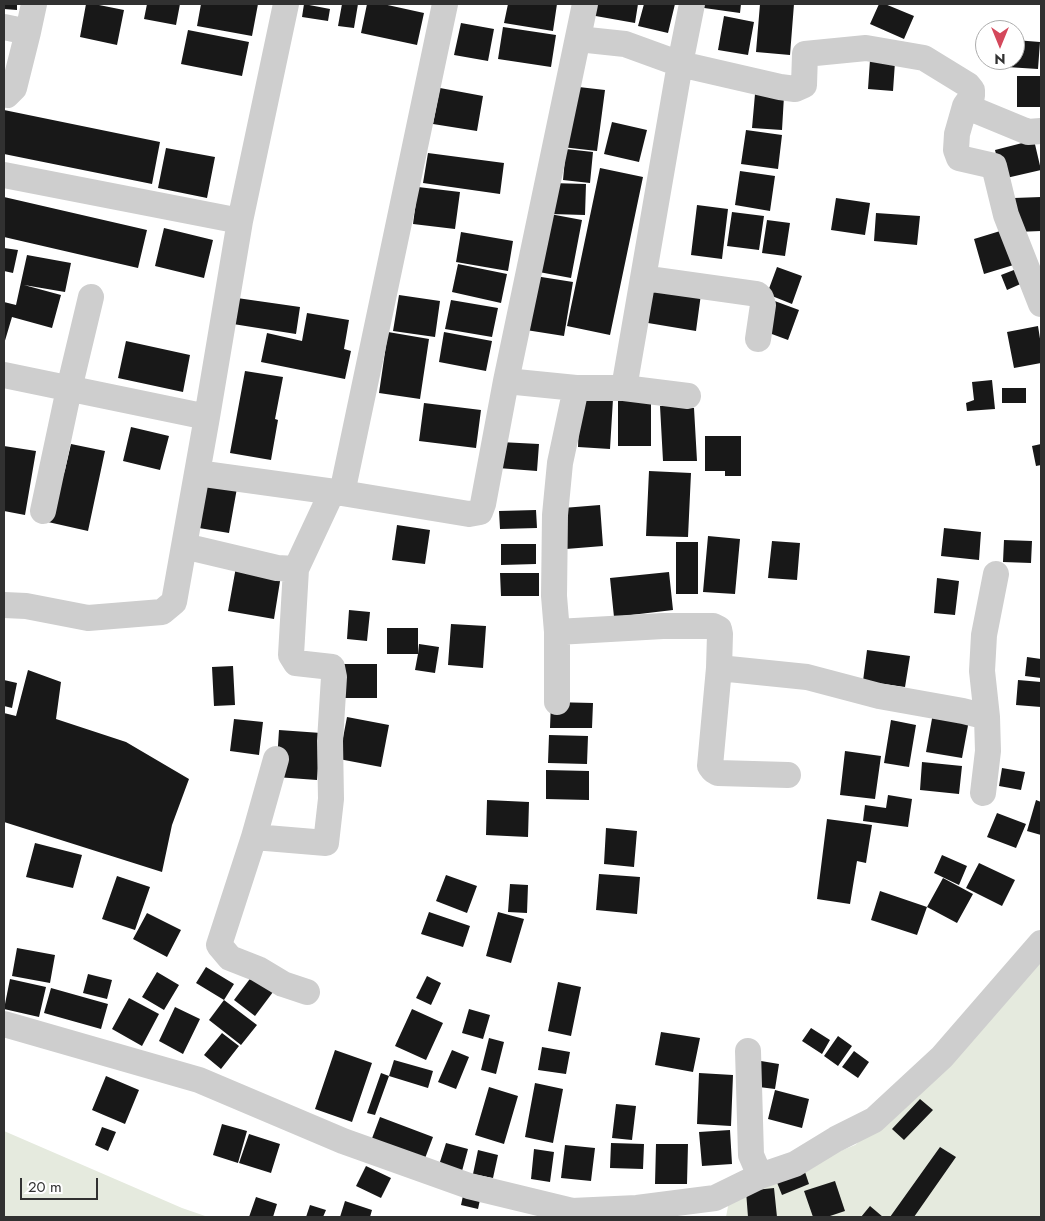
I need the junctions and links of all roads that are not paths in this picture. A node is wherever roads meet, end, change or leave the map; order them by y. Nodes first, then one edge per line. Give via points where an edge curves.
1 (34, 4) edge
2 (286, 4) edge
3 (445, 4) edge
4 (585, 4) edge
5 (692, 4) edge
6 (16, 29) edge
7 (578, 39) junction
8 (680, 64) junction
9 (4, 94) edge
10 (966, 106) junction
11 (1041, 132) edge
12 (4, 175) edge
13 (240, 220) junction
14 (643, 278) junction
15 (91, 297) dead end
16 (1041, 304) edge
17 (758, 338) dead end
18 (4, 375) edge
19 (506, 381) junction
20 (576, 388) junction
21 (624, 388) junction
22 (69, 389) junction
23 (688, 396) dead end
24 (207, 417) junction
25 (197, 472) junction
26 (337, 493) junction
27 (43, 512) dead end
28 (184, 546) junction
29 (296, 569) junction
30 (996, 574) dead end
31 (4, 605) edge
32 (557, 632) junction
33 (719, 668) junction
34 (557, 702) dead end
35 (987, 717) junction
36 (276, 759) dead end
37 (788, 775) dead end
38 (983, 793) dead end
39 (254, 836) junction
40 (1041, 943) edge
41 (308, 992) dead end
42 (4, 1024) edge
43 (748, 1050) dead end
44 (760, 1176) junction
45 (636, 1213) edge

1 - 6 street
2 - 13 street
3 - 26 street
4 - 7 street
5 - 8 street
6 - 9 street via 14,88
7 - 8 street via 625,44
7 - 19 street
8 - 10 street via 795,89 804,85 805,54 866,48 924,58 968,85 972,96
8 - 14 street
10 - 11 street via 1028,132
10 - 16 street via 957,134 959,158 994,166 1006,215
12 - 13 street
13 - 24 street
14 - 17 street via 757,294 763,305
14 - 21 street
15 - 22 street
18 - 22 street
19 - 20 street
19 - 26 street via 480,512 469,514
20 - 21 street
20 - 32 street via 560,463 555,515
21 - 23 street
22 - 24 street
22 - 27 street
24 - 25 street
25 - 26 street
25 - 28 street
26 - 29 street
28 - 29 street via 277,568
28 - 31 street via 174,602 162,612 88,618
29 - 39 street via 291,655 296,663 332,667 334,677 331,798 326,843
30 - 35 street via 984,635 982,671
32 - 33 street via 713,626 719,629 720,634
32 - 34 street
33 - 35 street via 807,678
33 - 37 street via 710,766 718,773
35 - 38 street via 988,750
36 - 39 street
39 - 41 street via 218,945 230,958 283,984
40 - 44 street via 942,1057 874,1120 795,1164
42 - 45 street via 198,1080 343,1141 469,1186 572,1211
43 - 44 street via 751,1155
44 - 45 street via 715,1198

